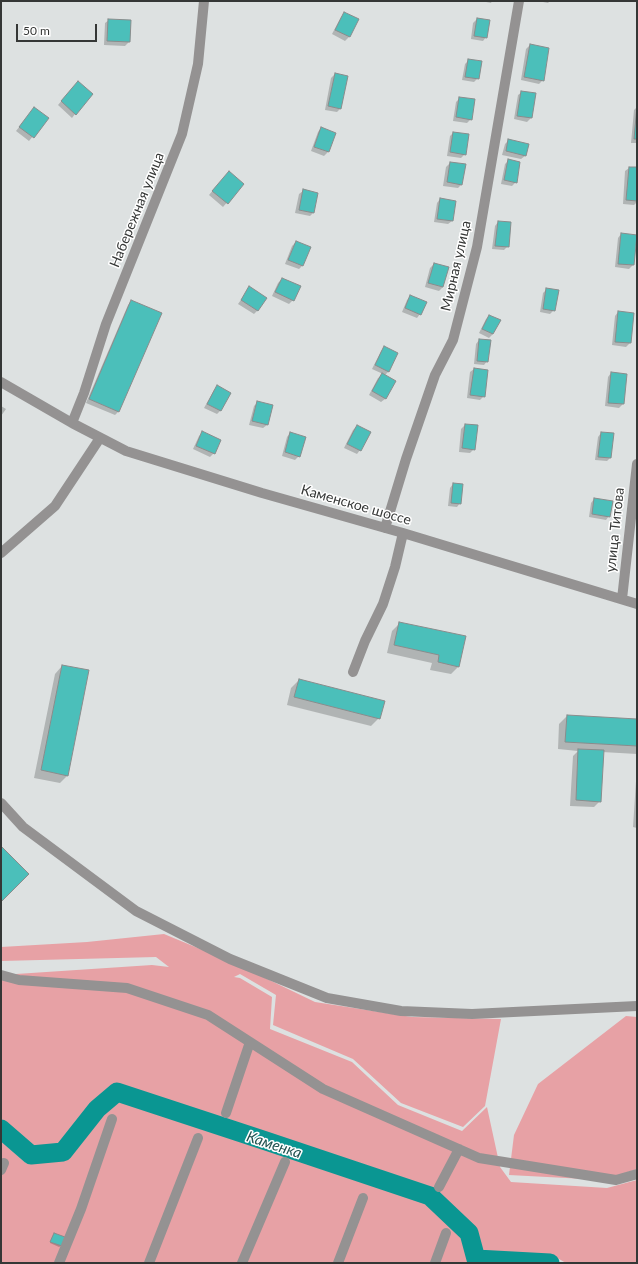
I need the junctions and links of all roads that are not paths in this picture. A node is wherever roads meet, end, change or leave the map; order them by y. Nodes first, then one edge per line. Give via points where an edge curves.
1 (204, 1) edge
2 (518, 1) edge
3 (1, 382) edge
4 (72, 423) junction
5 (100, 438) junction
6 (637, 464) edge
7 (385, 528) junction
8 (403, 533) junction
9 (1, 553) edge
10 (622, 599) junction
11 (637, 604) edge
12 (353, 672) dead end
13 (1, 803) edge
14 (1, 976) edge
15 (637, 1006) edge
16 (250, 1042) junction
17 (226, 1113) dead end
18 (112, 1119) dead end
19 (198, 1138) dead end
20 (459, 1149) junction
21 (285, 1162) dead end
22 (637, 1174) edge
23 (439, 1187) dead end
24 (363, 1198) dead end
25 (446, 1233) dead end
26 (60, 1263) edge
27 (149, 1263) edge
28 (242, 1263) edge
29 (338, 1263) edge
30 (435, 1263) edge

1 - 4 street, Набережная улица via 198,64 182,134 106,324
2 - 7 street, Мирная улица via 477,247 453,340 436,375
3 - 4 street, Каменское шоссе
4 - 5 street, Каменское шоссе
5 - 7 street, Каменское шоссе via 126,451
5 - 9 street via 55,506
6 - 10 street, улица Титова
7 - 8 street, Каменское шоссе
8 - 10 street, Каменское шоссе
8 - 12 street via 396,567 383,604
10 - 11 street, Каменское шоссе
13 - 15 street via 23,828 136,911 230,959 328,998 401,1011 472,1014
14 - 16 street via 19,980 127,988 208,1014
16 - 17 street
16 - 20 street via 323,1089
18 - 26 street
19 - 27 street
20 - 22 street via 480,1158 616,1180
20 - 23 street
21 - 28 street
24 - 29 street
25 - 30 street

